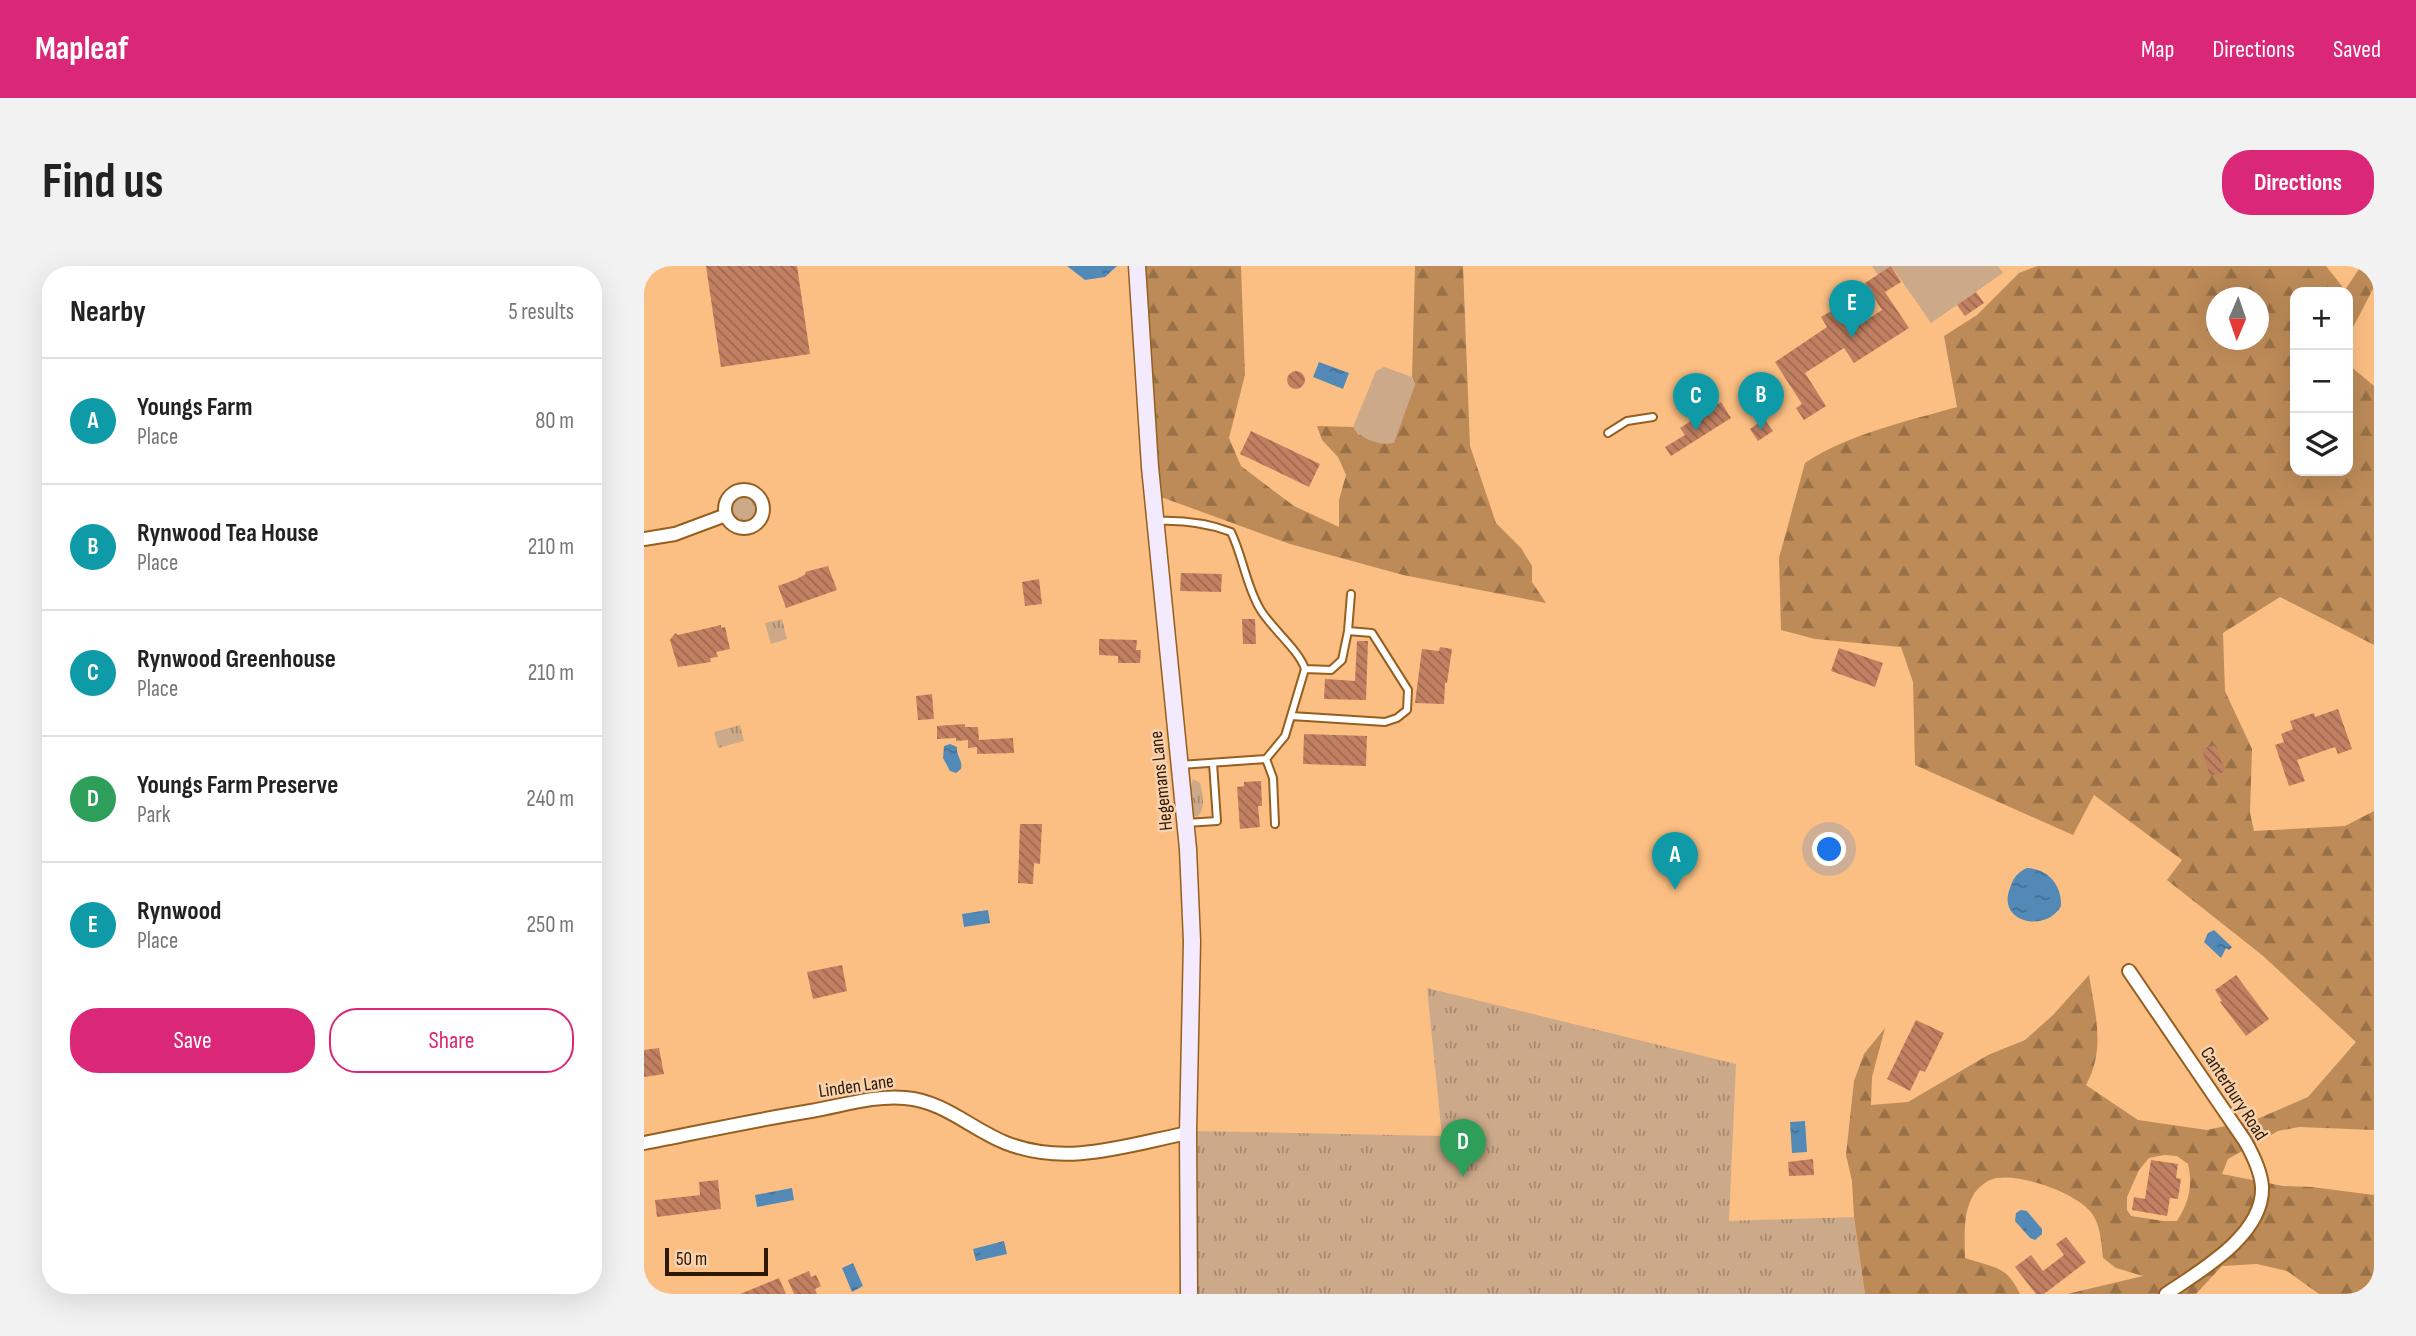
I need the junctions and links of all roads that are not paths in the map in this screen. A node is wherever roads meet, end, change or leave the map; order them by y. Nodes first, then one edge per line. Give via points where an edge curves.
1 (1137, 266) edge
2 (1653, 417) dead end
3 (1608, 433) dead end
4 (726, 514) dead end
5 (1156, 521) junction
6 (644, 539) edge
7 (1351, 594) dead end
8 (1348, 631) junction
9 (1305, 669) junction
10 (1291, 716) junction
11 (1266, 759) junction
12 (1213, 763) junction
13 (1180, 765) junction
14 (1185, 823) junction
15 (1275, 824) dead end
16 (2129, 971) dead end
17 (1188, 1133) junction
18 (644, 1143) edge
19 (1189, 1294) edge
20 (2166, 1294) edge

1 - 5 street, Hegemans Lane
2 - 3 lane via 1627,421
4 - 6 street via 675,534
5 - 9 lane via 1210,524 1231,532 1259,607
5 - 13 street, Hegemans Lane
7 - 8 lane
8 - 9 lane via 1342,660 1331,670
8 - 10 lane via 1372,633 1408,690 1407,710 1385,722
9 - 10 lane
10 - 11 lane via 1285,736
11 - 12 lane
11 - 15 lane via 1273,778
12 - 13 lane
12 - 14 lane via 1217,821
13 - 14 street, Hegemans Lane
14 - 17 street, Hegemans Lane via 1192,941
16 - 20 street, Canterbury Road via 2245,1141 2262,1186 2256,1214 2242,1236
17 - 18 street, Linden Lane via 1084,1154 1049,1155 1004,1142 936,1105 891,1097
17 - 19 street, Hegemans Lane

